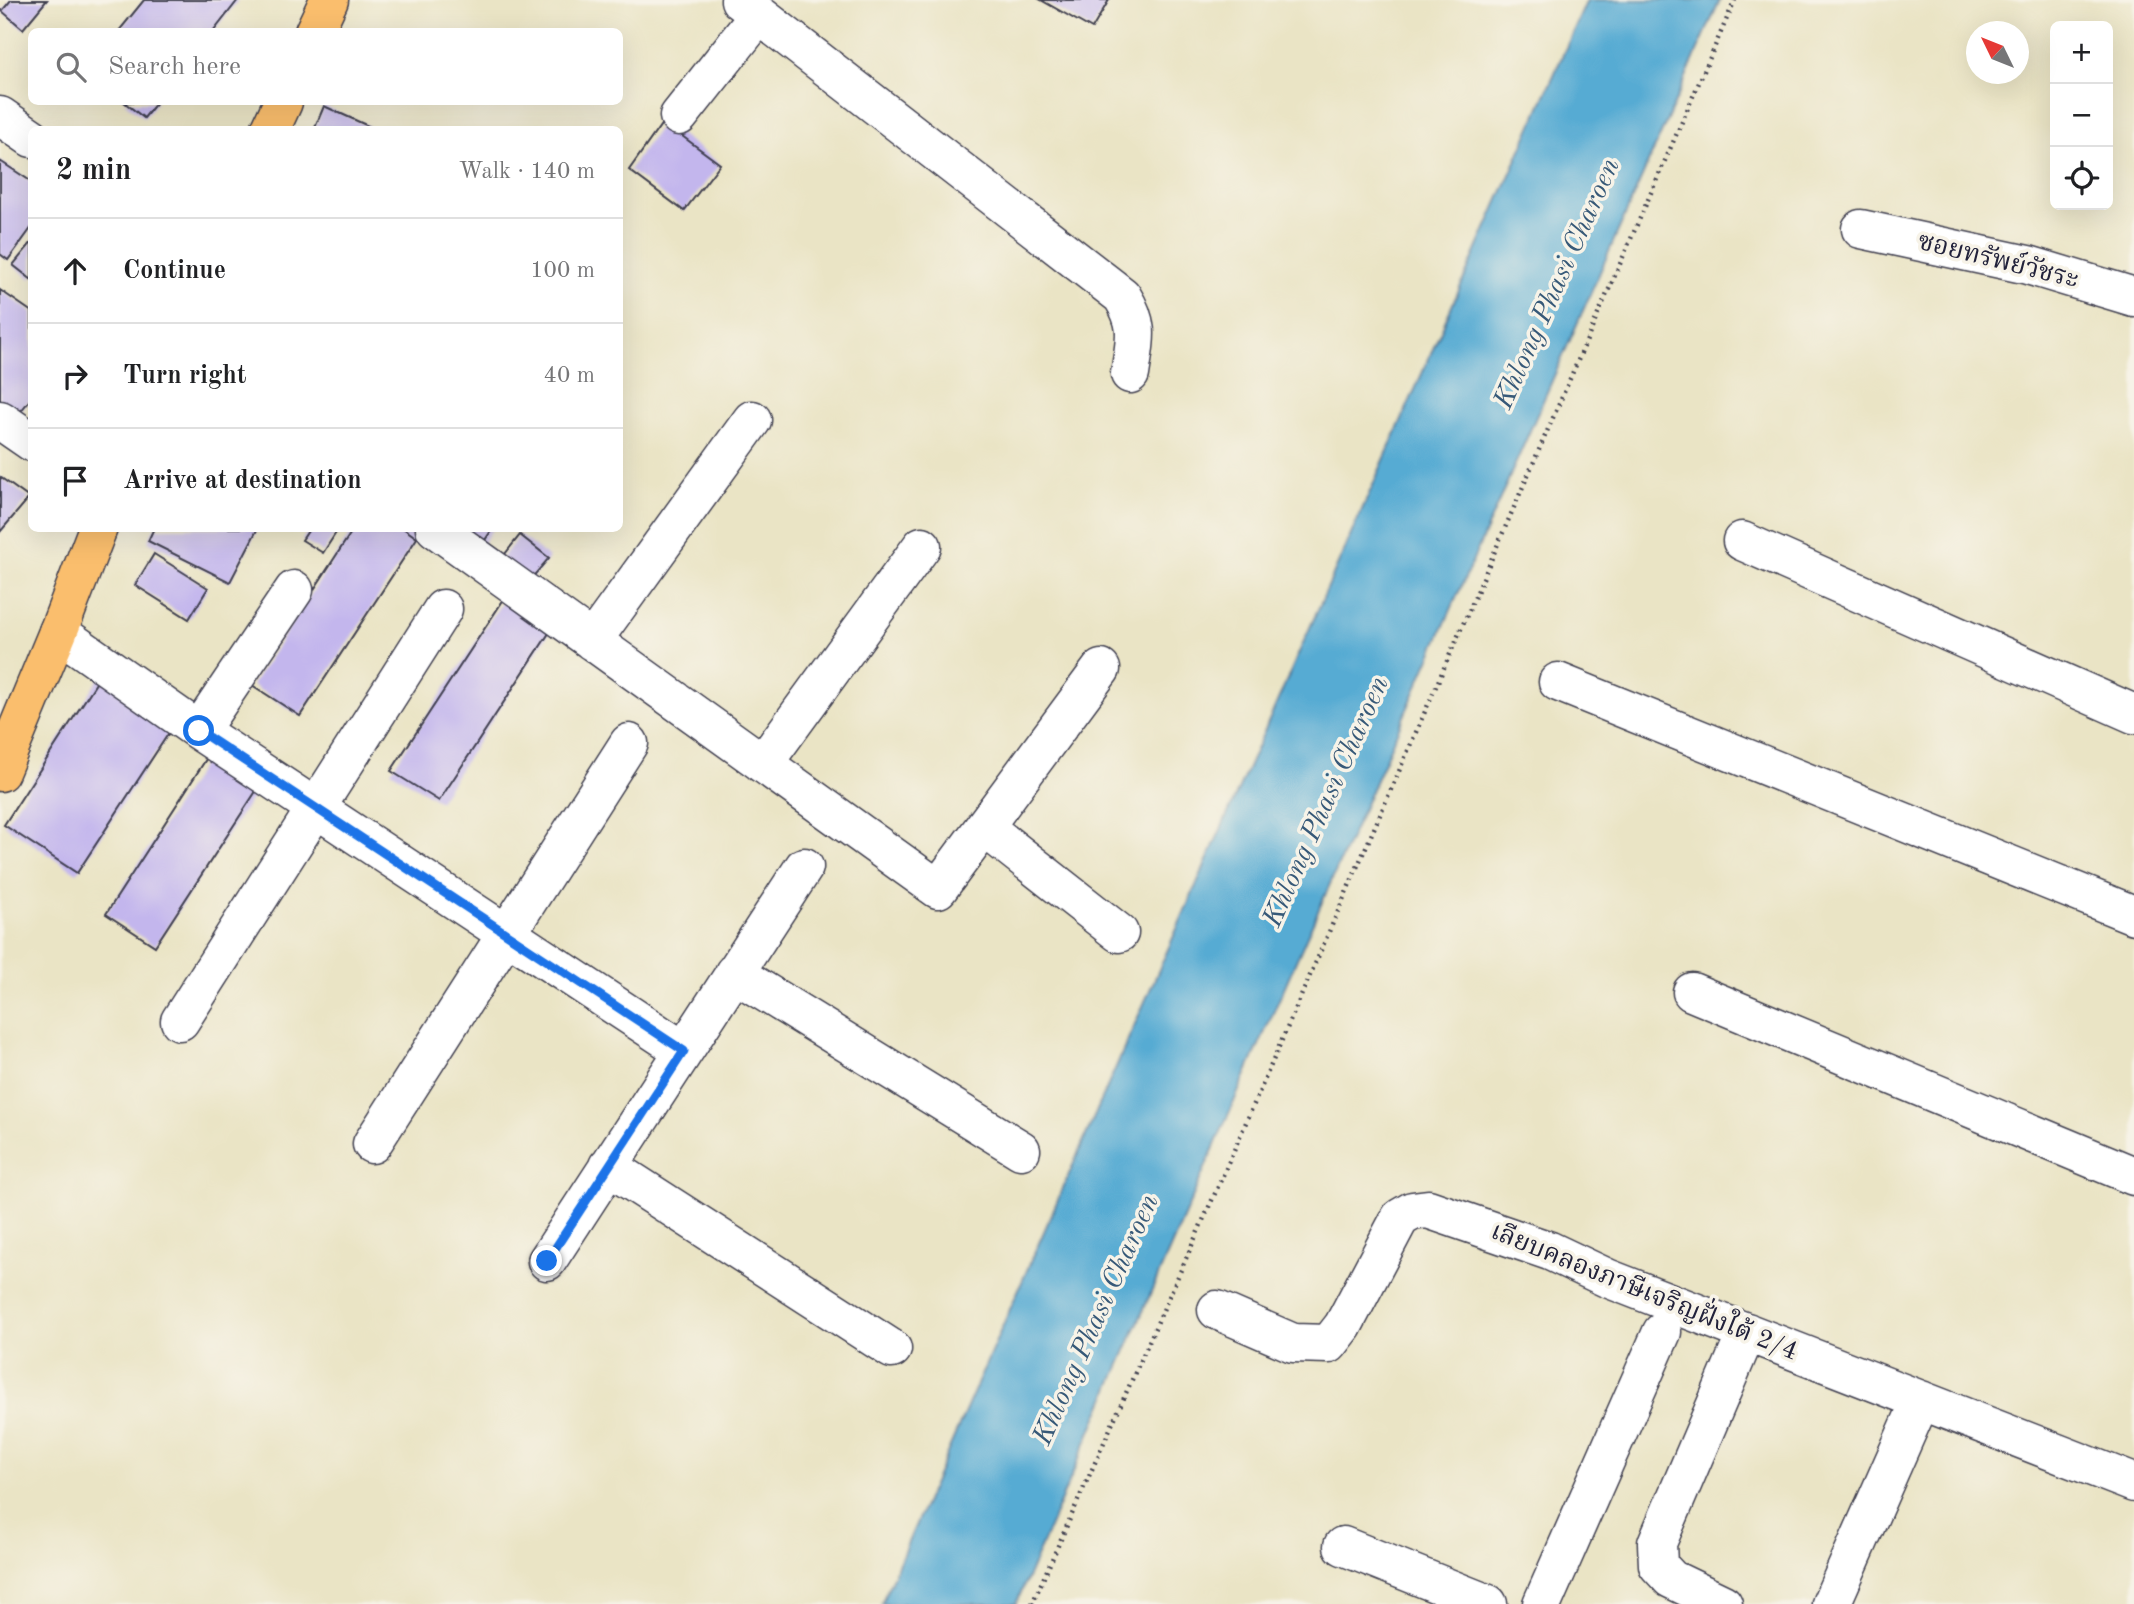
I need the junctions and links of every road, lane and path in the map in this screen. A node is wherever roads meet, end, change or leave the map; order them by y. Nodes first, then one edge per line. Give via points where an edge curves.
1 (328, 0) edge
2 (1735, 0) edge
3 (750, 7) edge
4 (316, 28) edge
5 (282, 105) edge
6 (0, 116) edge
7 (679, 116) dead end
8 (272, 126) edge
9 (28, 135) edge
10 (1861, 229) dead end
11 (2134, 297) edge
12 (1130, 374) dead end
13 (0, 420) edge
14 (752, 420) dead end
15 (28, 439) edge
16 (96, 532) edge
17 (441, 532) edge
18 (1742, 541) dead end
19 (922, 546) dead end
20 (294, 590) dead end
21 (443, 609) dead end
22 (58, 632) junction
23 (592, 641) junction
24 (1101, 669) dead end
25 (1558, 682) dead end
26 (2134, 714) edge
27 (199, 731) junction
28 (629, 743) dead end
29 (3, 753) edge
30 (763, 764) junction
31 (317, 808) junction
32 (984, 827) junction
33 (804, 867) dead end
34 (2134, 915) edge
35 (1119, 933) dead end
36 (508, 934) junction
37 (734, 973) junction
38 (1692, 992) dead end
39 (180, 1021) dead end
40 (684, 1051) junction
41 (372, 1144) dead end
42 (1021, 1150) dead end
43 (608, 1166) junction
44 (2134, 1176) edge
45 (547, 1261) dead end
46 (1217, 1310) dead end
47 (1662, 1332) dead end
48 (1747, 1332) junction
49 (892, 1349) dead end
50 (1921, 1400) junction
51 (2134, 1483) edge
52 (1343, 1546) dead end
53 (1032, 1604) edge
54 (1488, 1604) edge
55 (1542, 1604) edge
56 (1723, 1604) edge
57 (1831, 1604) edge

1 - 4 main road
2 - 53 path
3 - 7 street
3 - 12 street via 1122,296 1136,330
5 - 8 main road
6 - 9 street
10 - 11 street, ซอยทรัพย์วัชระ via 2028,265
13 - 15 street
14 - 23 street
16 - 22 main road
17 - 23 street
18 - 26 street
19 - 30 street
20 - 27 street
21 - 31 street
22 - 27 street
22 - 29 main road
23 - 30 street
24 - 32 street
25 - 34 street
27 - 31 street
28 - 36 street
30 - 32 street via 938,888
31 - 36 street
31 - 39 street
32 - 35 street
33 - 37 street
36 - 40 street
36 - 41 street
37 - 40 street
37 - 42 street
38 - 44 street
40 - 43 street
43 - 45 street
43 - 49 street
46 - 48 street, เลียบคลองภาษีเจริญฝั่งใต้ 2/4 via 1293,1343 1329,1344 1400,1218 1428,1209 1550,1251
47 - 55 street
48 - 50 street, เลียบคลองภาษีเจริญฝั่งใต้ 2/4
48 - 56 street via 1657,1543 1658,1566 1671,1579
50 - 51 street, เลียบคลองภาษีเจริญฝั่งใต้ 2/4
50 - 57 street
52 - 54 street

